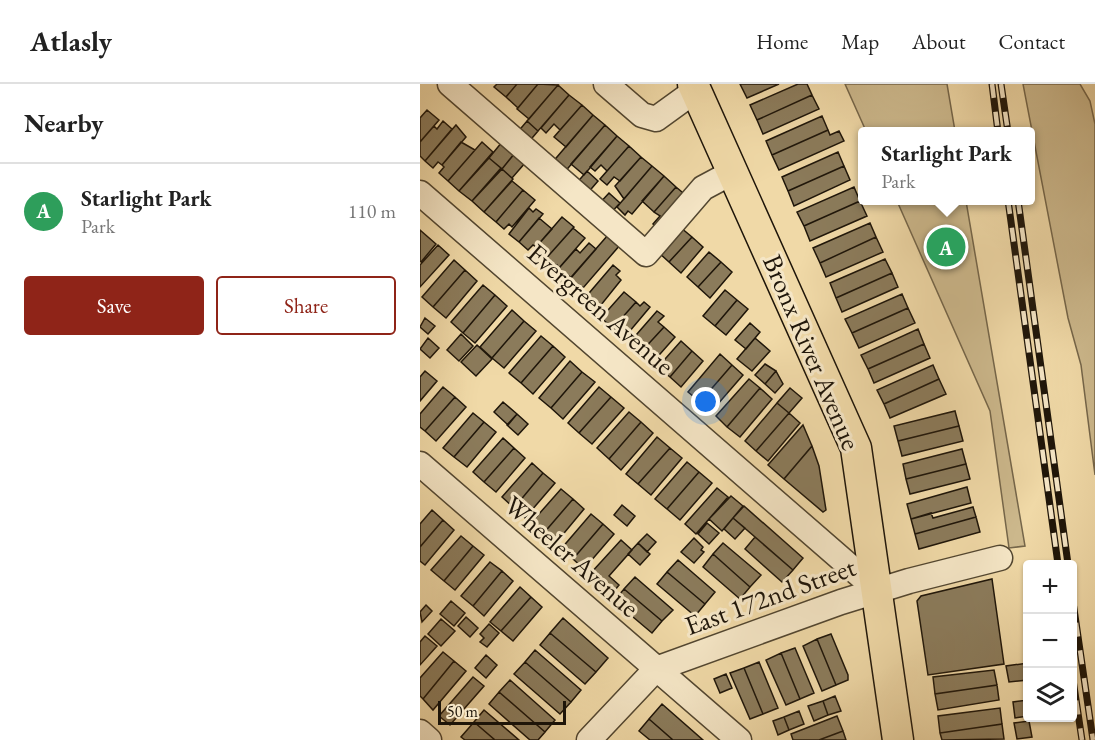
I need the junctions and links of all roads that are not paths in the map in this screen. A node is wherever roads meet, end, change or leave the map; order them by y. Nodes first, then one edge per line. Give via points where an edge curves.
1 (450, 84) edge
2 (606, 84) edge
3 (695, 87) edge
4 (733, 172) junction
5 (420, 193) edge
6 (420, 464) edge
7 (1000, 558) dead end
8 (877, 590) junction
9 (656, 669) junction
10 (420, 732) edge
11 (429, 740) edge
12 (589, 740) edge
13 (739, 740) edge
14 (898, 740) edge

1 - 4 street via 646,254 703,188
2 - 3 street via 642,115 656,119
3 - 4 main road, Bronx River Avenue
4 - 8 main road, Bronx River Avenue via 856,448
5 - 8 street, Evergreen Avenue
6 - 9 street, Wheeler Avenue
7 - 8 street, East 172nd Street
8 - 9 street, East 172nd Street
8 - 14 main road, Bronx River Avenue
9 - 12 street, East 172nd Street
9 - 13 street, Wheeler Avenue
10 - 11 street

